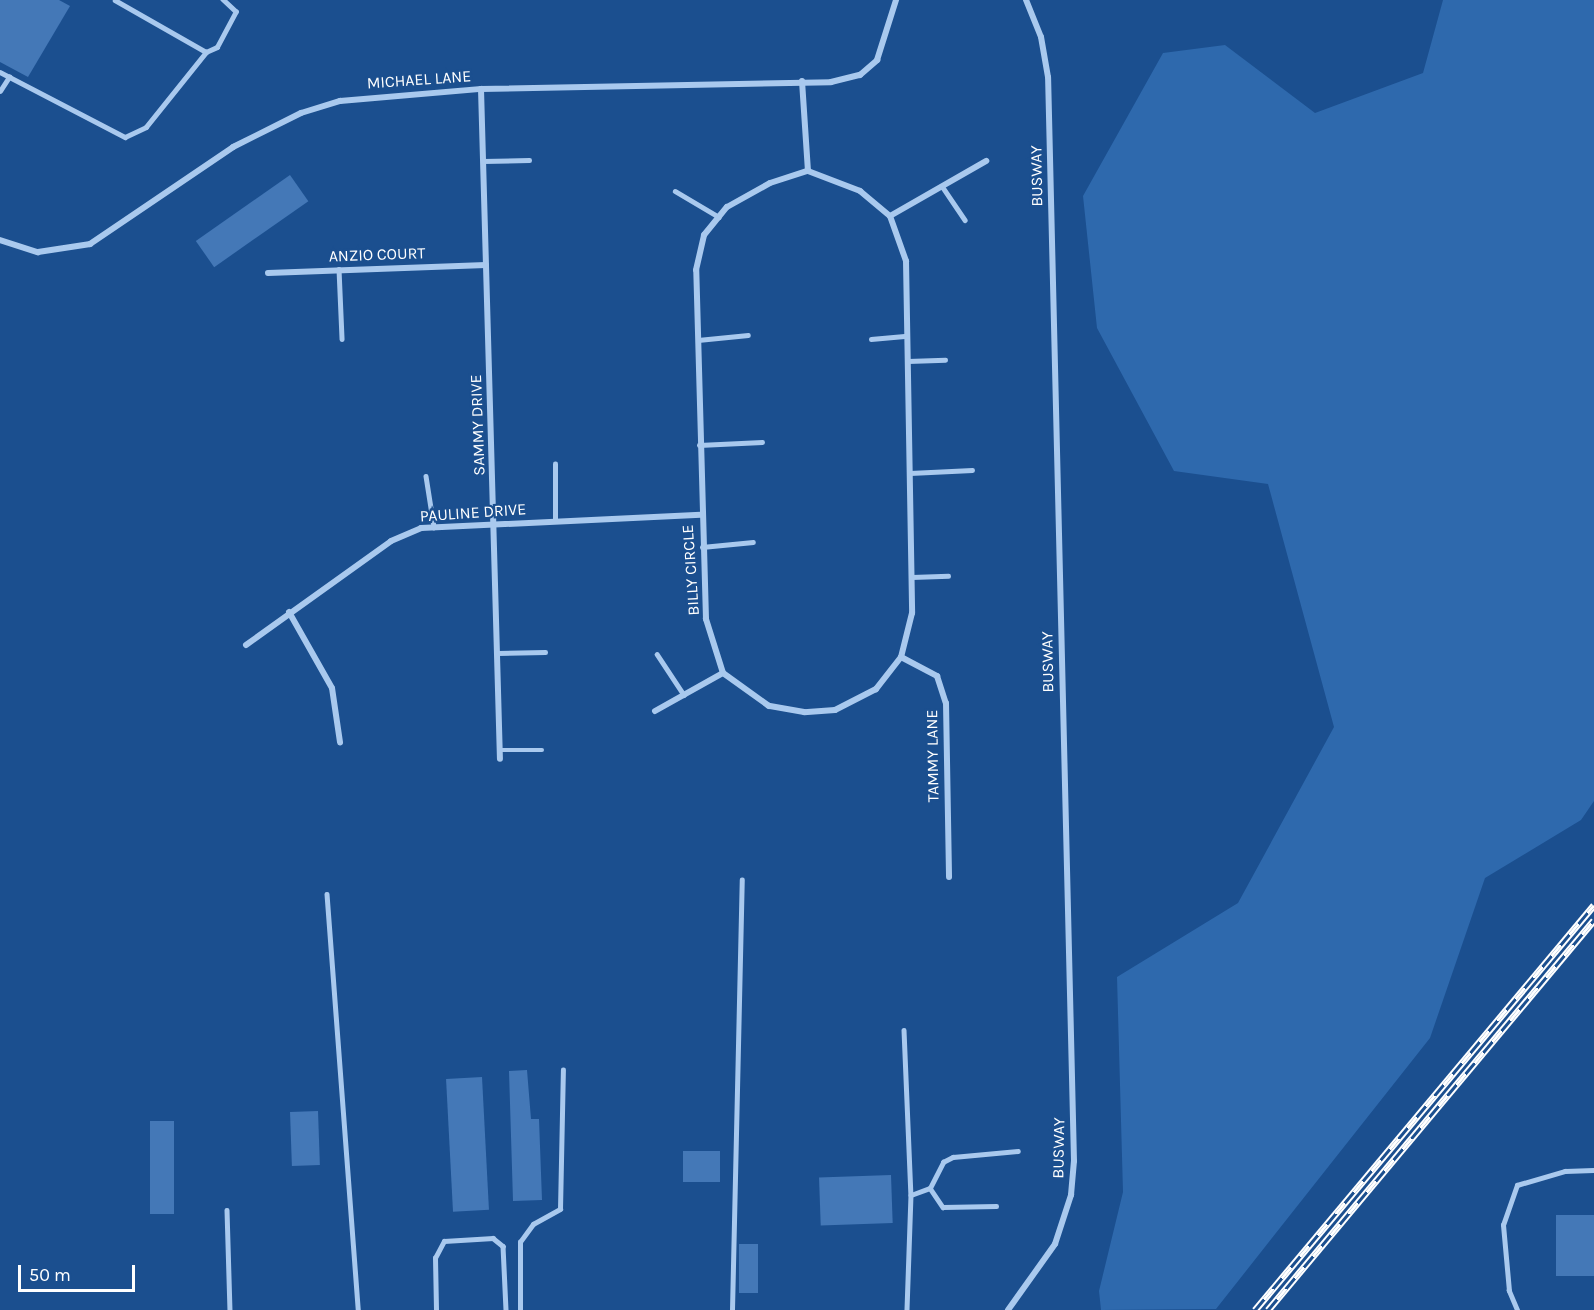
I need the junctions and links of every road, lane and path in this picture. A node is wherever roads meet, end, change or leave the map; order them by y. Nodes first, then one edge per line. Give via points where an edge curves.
1 (115, 0) edge
2 (224, 0) edge
3 (896, 0) edge
4 (1026, 0) edge
5 (206, 51) junction
6 (0, 72) edge
7 (9, 77) junction
8 (802, 81) junction
9 (481, 89) junction
10 (0, 92) edge
11 (483, 160) junction
12 (529, 160) dead end
13 (986, 160) dead end
14 (808, 171) junction
15 (942, 186) junction
16 (675, 191) dead end
17 (890, 216) junction
18 (719, 217) junction
19 (965, 220) dead end
20 (0, 240) edge
21 (486, 265) junction
22 (339, 269) junction
23 (268, 273) dead end
24 (748, 335) dead end
25 (907, 336) junction
26 (342, 339) dead end
27 (871, 339) dead end
28 (698, 340) junction
29 (945, 360) dead end
30 (908, 361) junction
31 (762, 442) dead end
32 (699, 444) junction
33 (555, 464) dead end
34 (972, 470) dead end
35 (910, 473) junction
36 (426, 476) dead end
37 (701, 515) junction
38 (555, 521) junction
39 (495, 523) junction
40 (434, 527) junction
41 (753, 542) dead end
42 (702, 547) junction
43 (948, 576) dead end
44 (912, 577) junction
45 (289, 612) junction
46 (246, 645) dead end
47 (545, 652) dead end
48 (498, 653) junction
49 (657, 654) dead end
50 (901, 657) junction
51 (723, 673) junction
52 (684, 695) junction
53 (655, 711) dead end
54 (340, 742) dead end
55 (500, 750) junction
56 (542, 750) dead end
57 (500, 759) dead end
58 (949, 877) dead end
59 (741, 880) dead end
60 (327, 894) dead end
61 (904, 1029) dead end
62 (563, 1070) dead end
63 (1018, 1151) dead end
64 (1594, 1170) edge
65 (930, 1188) junction
66 (911, 1195) junction
67 (996, 1206) dead end
68 (227, 1210) dead end
69 (230, 1310) edge
70 (357, 1310) edge
71 (436, 1310) edge
72 (506, 1310) edge
73 (520, 1310) edge
74 (732, 1310) edge
75 (907, 1310) edge
76 (1008, 1310) edge
77 (1517, 1310) edge

1 - 5 lane
2 - 5 lane via 236,12 217,47
3 - 8 street, MICHAEL LANE via 877,60 860,75
4 - 76 street, BUSWAY via 1041,37 1048,77 1074,1161 1071,1195 1055,1244
5 - 7 lane via 146,127 125,137
6 - 7 lane
7 - 10 lane
8 - 9 street, MICHAEL LANE
8 - 14 street
9 - 11 street, SAMMY DRIVE
9 - 20 street, MICHAEL LANE via 340,101 301,113 233,147 90,244 38,252
11 - 12 lane
11 - 21 street, SAMMY DRIVE
13 - 15 street
14 - 17 street via 860,190
14 - 18 street, BILLY CIRCLE via 770,183
15 - 17 street
15 - 19 lane
16 - 18 lane
17 - 25 street via 906,261
18 - 28 street, BILLY CIRCLE via 704,235 696,270
21 - 22 street, ANZIO COURT
21 - 39 street, SAMMY DRIVE
22 - 23 street, ANZIO COURT
22 - 26 lane
24 - 28 lane
25 - 27 lane
25 - 30 street
28 - 32 street, BILLY CIRCLE
29 - 30 lane
30 - 35 street
31 - 32 lane
32 - 37 street, BILLY CIRCLE
33 - 38 lane
34 - 35 lane
35 - 44 street
36 - 40 lane
37 - 38 street, PAULINE DRIVE
37 - 42 street, BILLY CIRCLE
38 - 39 street, PAULINE DRIVE
39 - 40 street, PAULINE DRIVE
39 - 48 street, SAMMY DRIVE
40 - 45 street, PAULINE DRIVE via 391,541
41 - 42 lane
42 - 51 street, BILLY CIRCLE via 706,619
43 - 44 lane
44 - 50 street via 912,613
45 - 46 street, PAULINE DRIVE
45 - 54 street via 332,688
47 - 48 lane
48 - 55 street, SAMMY DRIVE
49 - 52 lane
50 - 51 street via 876,688 835,710 804,712 769,706
50 - 58 street, TAMMY LANE via 937,676 946,703
51 - 52 street
52 - 53 street
55 - 56 lane
55 - 57 street, SAMMY DRIVE
59 - 74 lane
60 - 70 lane
61 - 66 lane
62 - 73 lane via 560,1209 533,1224 520,1242
63 - 65 lane via 953,1157 943,1162
64 - 77 lane via 1565,1171 1516,1185 1503,1225 1509,1291
65 - 66 lane
65 - 67 lane via 943,1207
66 - 75 lane
68 - 69 lane
71 - 72 lane via 435,1258 444,1241 493,1238 503,1246

